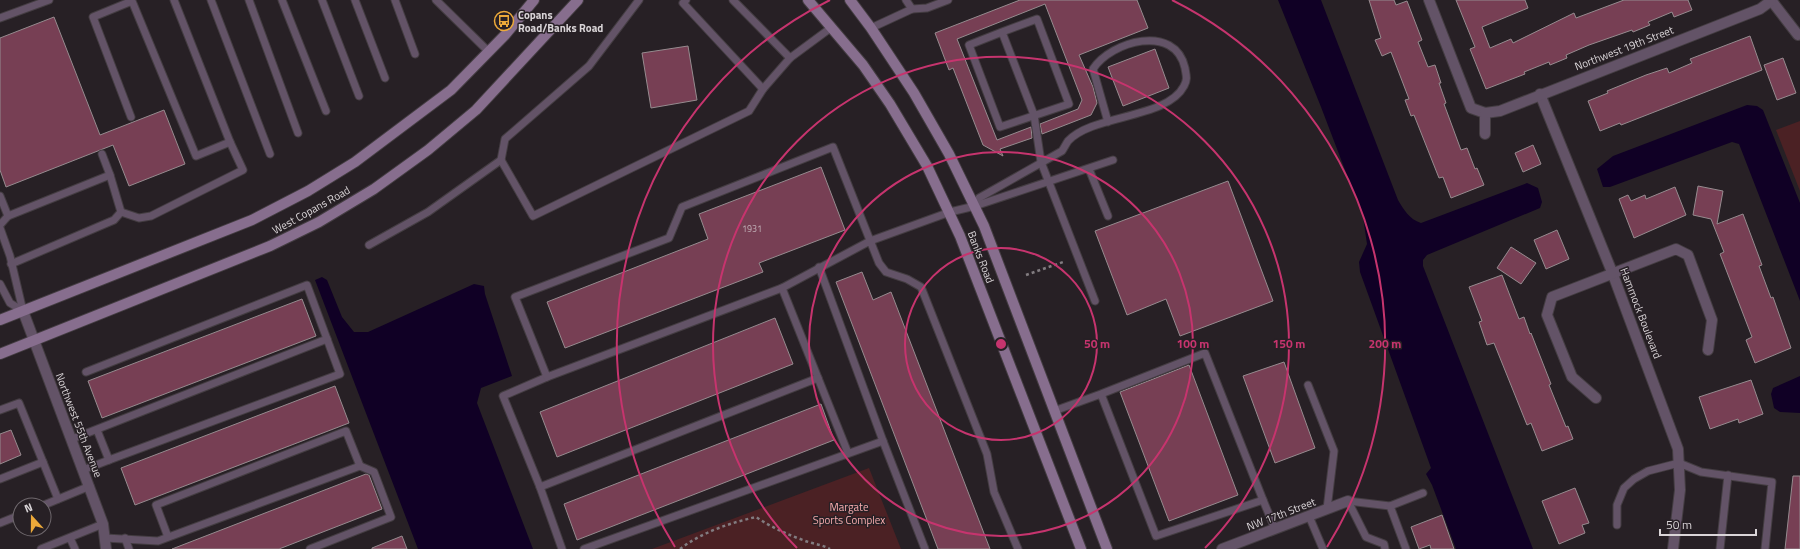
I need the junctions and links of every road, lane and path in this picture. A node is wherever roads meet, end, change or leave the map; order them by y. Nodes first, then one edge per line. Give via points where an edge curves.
1 (49, 0) edge
2 (174, 0) edge
3 (211, 0) edge
4 (249, 0) edge
5 (282, 0) edge
6 (322, 0) edge
7 (355, 0) edge
8 (395, 0) edge
9 (436, 0) edge
10 (534, 0) edge
11 (578, 0) edge
12 (639, 0) edge
13 (686, 0) edge
14 (733, 0) edge
15 (808, 0) edge
16 (850, 0) edge
17 (906, 0) edge
18 (948, 0) edge
19 (1429, 0) edge
20 (1771, 0) edge
21 (912, 9) junction
22 (0, 18) edge
23 (832, 27) junction
24 (871, 28) junction
25 (1002, 32) junction
26 (1798, 35) dead end
27 (489, 52) junction
28 (415, 54) dead end
29 (790, 58) junction
30 (385, 78) dead end
31 (763, 89) junction
32 (1540, 94) junction
33 (359, 96) dead end
34 (326, 111) dead end
35 (1485, 113) junction
36 (1034, 115) junction
37 (131, 117) dead end
38 (1108, 122) junction
39 (298, 133) dead end
40 (1485, 134) dead end
41 (230, 142) junction
42 (102, 154) dead end
43 (270, 154) dead end
44 (500, 160) junction
45 (1113, 160) dead end
46 (1041, 162) junction
47 (1089, 169) junction
48 (110, 175) junction
49 (1049, 181) junction
50 (0, 196) edge
51 (975, 206) junction
52 (121, 212) junction
53 (950, 212) junction
54 (8, 216) junction
55 (1108, 216) dead end
56 (0, 226) edge
57 (870, 241) junction
58 (369, 245) dead end
59 (1063, 262) dead end
60 (12, 264) junction
61 (819, 267) junction
62 (1612, 272) junction
63 (1026, 274) dead end
64 (0, 284) edge
65 (782, 288) junction
66 (1095, 301) dead end
67 (23, 311) junction
68 (0, 320) edge
69 (327, 339) junction
70 (34, 341) junction
71 (1708, 350) dead end
72 (0, 354) edge
73 (86, 372) dead end
74 (547, 377) junction
75 (818, 378) junction
76 (1308, 385) dead end
77 (1101, 394) junction
78 (1596, 398) dead end
79 (0, 410) edge
80 (1054, 411) junction
81 (97, 430) junction
82 (72, 439) junction
83 (883, 441) junction
84 (848, 453) junction
85 (109, 460) junction
86 (43, 462) junction
87 (1679, 463) junction
88 (360, 466) junction
89 (83, 470) junction
90 (1728, 476) junction
91 (0, 479) edge
92 (90, 486) junction
93 (540, 487) junction
94 (1423, 493) dead end
95 (58, 499) junction
96 (1263, 500) junction
97 (1348, 501) junction
98 (52, 502) edge
99 (1390, 506) junction
100 (1327, 509) junction
101 (1309, 516) junction
102 (12, 518) edge
103 (0, 523) edge
104 (104, 524) junction
105 (1617, 525) dead end
106 (1275, 529) junction
107 (168, 537) junction
108 (70, 538) junction
109 (105, 538) junction
110 (125, 538) junction
111 (40, 549) edge
112 (75, 549) edge
113 (106, 549) edge
114 (129, 549) edge
115 (310, 549) edge
116 (562, 549) edge
117 (584, 549) edge
118 (680, 549) edge
119 (830, 549) edge
120 (926, 549) edge
121 (1018, 549) edge
122 (1081, 549) edge
123 (1107, 549) edge
124 (1222, 549) edge
125 (1323, 549) edge
126 (1385, 549) edge
127 (1406, 549) edge
128 (1673, 549) edge
129 (1720, 549) edge
130 (1765, 549) edge

1 - 22 lane
2 - 41 lane
3 - 43 lane
4 - 39 lane
5 - 34 lane
6 - 33 lane
7 - 30 lane
8 - 28 lane
9 - 27 lane
10 - 27 main road, West Copans Road
11 - 70 main road, West Copans Road via 476,110 428,150 374,189 319,222 270,246
12 - 44 lane via 589,66 504,139
13 - 31 lane via 683,3
14 - 29 lane
15 - 23 main road, Banks Road
16 - 24 main road, Banks Road
17 - 21 lane
18 - 21 lane via 927,8
19 - 35 street via 1471,108
20 - 26 street
20 - 32 street, Northwest 19th Street via 1760,9
21 - 24 lane
23 - 29 lane
23 - 53 main road, Banks Road via 890,104 927,166
24 - 51 main road, Banks Road via 914,92
25 - 36 lane
25 - 36 lane via 969,45 1000,127
25 - 36 lane via 1037,19 1069,104
27 - 67 main road, West Copans Road via 451,90 407,124 355,162 308,191 252,220
29 - 31 lane
31 - 44 lane via 749,111 533,216
32 - 35 street, Northwest 19th Street via 1500,111
32 - 62 street, Hammock Boulevard
35 - 40 street
36 - 46 lane
37 - 41 lane via 93,17 132,1 196,156
38 - 38 lane via 1169,101 1183,88 1187,80 1184,63 1177,51 1168,44 1144,41 1108,53 1098,61 1093,70
38 - 46 lane via 1077,134 1069,140 1062,151
41 - 52 lane via 243,170 151,216 139,218
42 - 48 lane
44 - 58 lane via 428,212
45 - 47 lane
46 - 49 lane
46 - 51 lane via 979,198
47 - 49 lane
47 - 55 lane
48 - 52 lane
48 - 54 lane
49 - 51 lane
49 - 66 lane
50 - 54 lane
51 - 53 lane
51 - 80 main road, Banks Road
52 - 60 lane via 114,220
53 - 57 lane
53 - 122 main road, Banks Road
54 - 56 lane
56 - 60 lane
57 - 61 lane
57 - 74 lane via 833,147 682,206 669,238 515,297
57 - 121 lane via 879,263 886,272 921,287 987,454 994,492
59 - 63 path
60 - 67 lane
61 - 65 lane
61 - 83 lane
62 - 71 street via 1676,249 1688,255 1712,320
62 - 78 street via 1552,297 1547,315 1572,377
62 - 87 street, Hammock Boulevard via 1676,442
64 - 67 lane via 10,303
65 - 74 lane
65 - 75 lane
67 - 68 main road, West Copans Road
67 - 70 street, Northwest 55th Avenue
69 - 73 lane via 307,285
69 - 81 lane
69 - 85 lane via 340,374
70 - 72 main road, West Copans Road
70 - 82 street, Northwest 55th Avenue
74 - 93 lane via 504,396
75 - 84 lane
75 - 93 lane
76 - 100 lane via 1334,451
77 - 80 lane
77 - 96 lane via 1156,536
77 - 96 lane via 1205,353
79 - 86 lane via 19,403
80 - 123 main road, Banks Road
81 - 82 lane
81 - 85 lane
82 - 89 street, Northwest 55th Avenue
83 - 84 lane
83 - 120 lane
84 - 117 lane
85 - 89 lane
86 - 91 lane
86 - 95 lane
87 - 90 lane via 1701,472
87 - 105 lane via 1648,471 1624,488 1617,505
87 - 128 street, Hammock Boulevard via 1680,490
88 - 107 lane
88 - 107 lane via 346,432 156,505
88 - 115 lane via 374,472 391,517
89 - 92 street, Northwest 55th Avenue
90 - 129 lane
90 - 130 lane via 1772,482
92 - 95 lane
92 - 104 street, Northwest 55th Avenue
93 - 116 lane
94 - 99 lane
95 - 98 lane
96 - 106 lane
97 - 99 lane
97 - 100 street, NW 17th Street
97 - 126 lane via 1366,537 1384,544
99 - 127 lane
100 - 101 street, NW 17th Street
101 - 106 street, NW 17th Street
101 - 125 lane
102 - 103 lane
104 - 108 lane
104 - 109 street, Northwest 55th Avenue
106 - 124 street, NW 17th Street
107 - 110 lane via 158,541
108 - 111 lane
108 - 112 lane
109 - 110 lane
109 - 113 street, Northwest 55th Avenue
110 - 114 lane
118 - 119 path via 696,537 756,517 786,534

